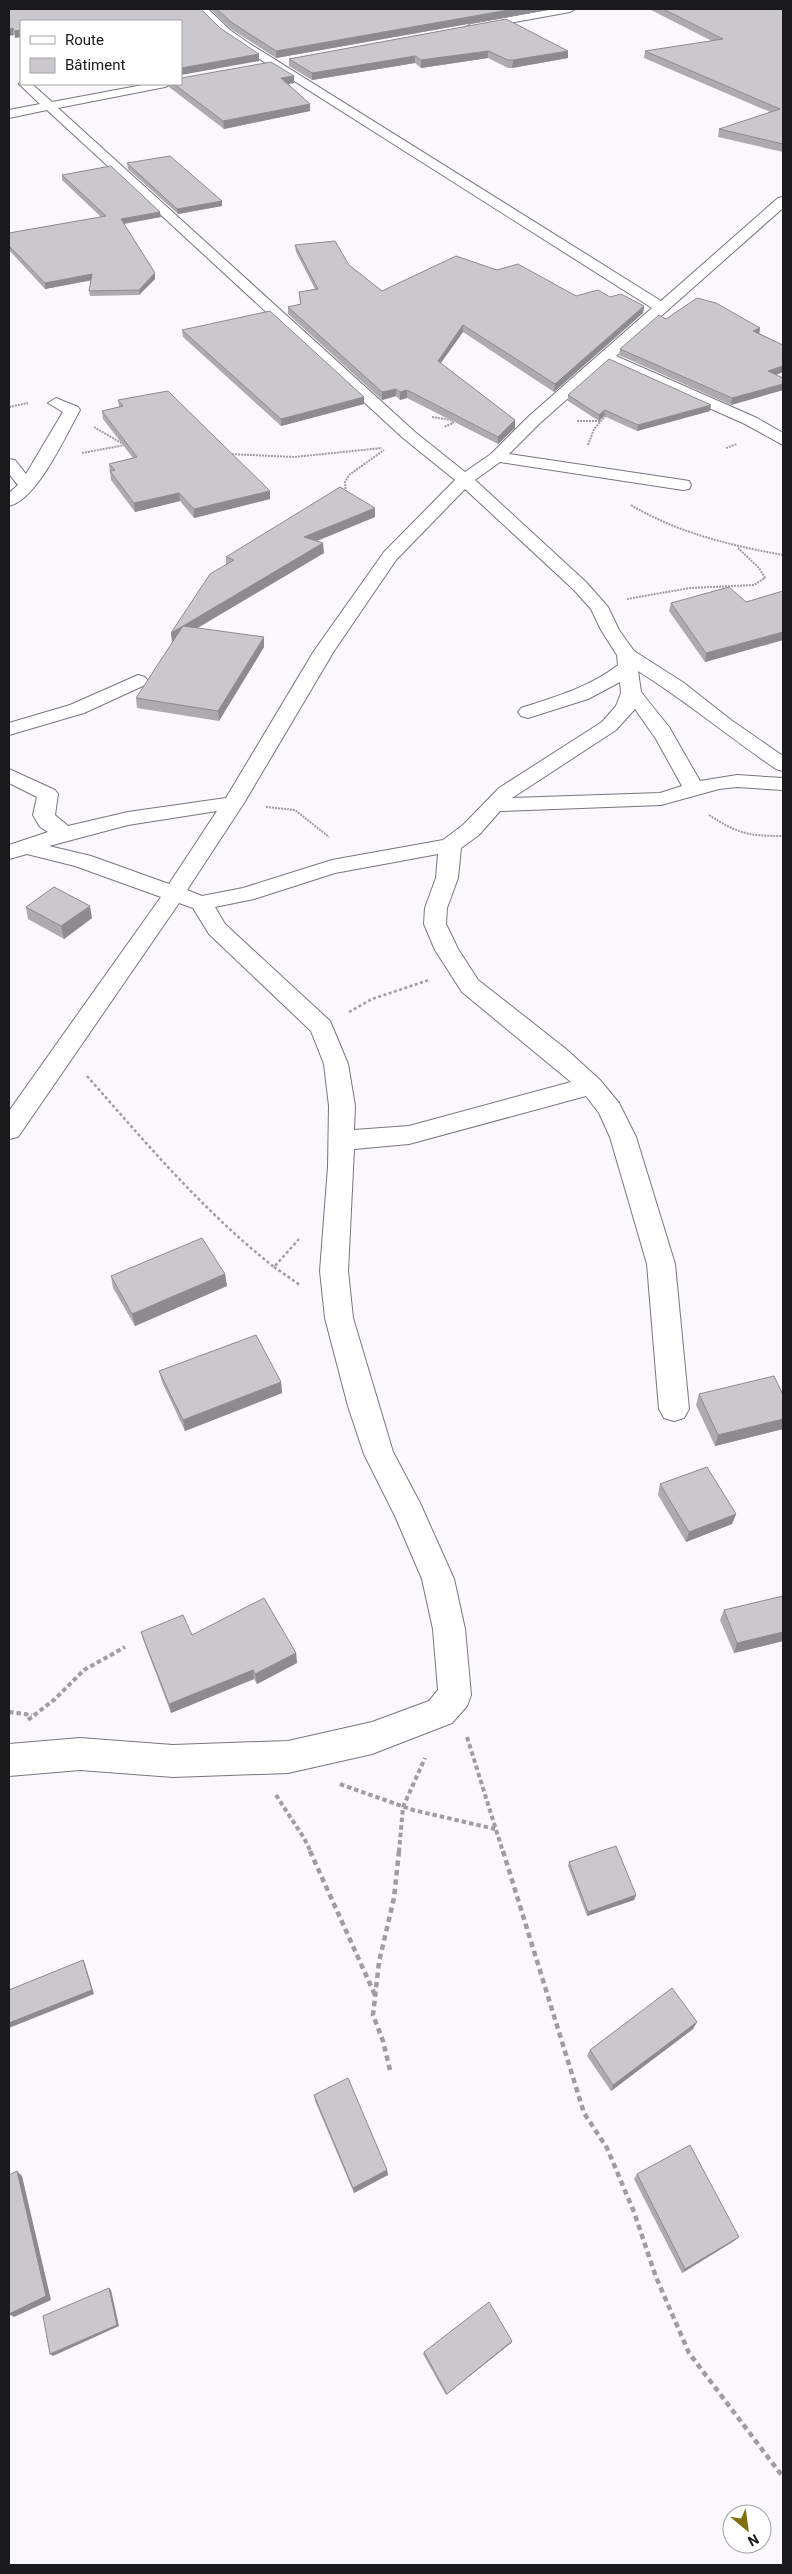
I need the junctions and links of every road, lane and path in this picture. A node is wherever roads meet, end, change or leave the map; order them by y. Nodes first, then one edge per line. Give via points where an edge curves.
1 (202, 9) edge
2 (497, 9) edge
3 (570, 9) edge
4 (514, 19) junction
5 (456, 29) edge
6 (293, 59) edge
7 (274, 62) junction
8 (255, 66) edge
9 (26, 85) edge
10 (160, 85) edge
11 (50, 106) junction
12 (9, 114) edge
13 (783, 201) edge
14 (660, 308) junction
15 (606, 357) junction
16 (56, 403) dead end
17 (552, 404) junction
18 (72, 410) junction
19 (783, 440) edge
20 (133, 446) edge
21 (222, 454) edge
22 (497, 457) junction
23 (9, 464) edge
24 (585, 469) junction
25 (465, 480) junction
26 (683, 485) dead end
27 (26, 486) junction
28 (347, 498) edge
29 (9, 501) edge
30 (630, 504) dead end
31 (737, 548) junction
32 (783, 555) edge
33 (599, 607) junction
34 (628, 661) junction
35 (138, 681) dead end
36 (631, 693) junction
37 (528, 712) dead end
38 (9, 729) edge
39 (783, 766) edge
40 (9, 774) edge
41 (783, 784) edge
42 (694, 789) junction
43 (661, 799) junction
44 (233, 803) junction
45 (494, 805) junction
46 (64, 833) junction
47 (783, 836) edge
48 (450, 845) junction
49 (19, 849) edge
50 (362, 860) junction
51 (174, 894) junction
52 (201, 903) junction
53 (459, 972) junction
54 (321, 1027) junction
55 (65, 1052) junction
56 (592, 1086) junction
57 (9, 1130) edge
58 (341, 1140) junction
59 (303, 1235) dead end
60 (674, 1409) dead end
61 (125, 1647) dead end
62 (447, 1704) junction
63 (9, 1712) edge
64 (33, 1715) junction
65 (20, 1726) dead end
66 (263, 1759) junction
67 (9, 1760) edge
68 (337, 1784) dead end
69 (404, 1807) junction
70 (496, 1829) junction
71 (376, 1997) junction
72 (390, 2070) dead end
73 (783, 2477) edge

1 - 7 street via 226,32
2 - 4 street
3 - 4 street
4 - 5 street
6 - 7 street
7 - 8 street
7 - 14 street
9 - 11 street
10 - 11 street
11 - 12 street
11 - 25 street via 420,444
13 - 14 street
14 - 15 street
15 - 17 street
15 - 19 street via 751,421
16 - 18 street
17 - 22 street
17 - 24 path via 611,410 594,429 582,460
18 - 20 path via 109,438
18 - 27 street
21 - 28 path via 294,457 386,448 349,475 345,482
22 - 24 street
22 - 25 street
23 - 27 street
24 - 26 street
25 - 33 street
25 - 44 street via 390,556 324,651
27 - 29 street
30 - 31 path via 675,528
31 - 32 path
31 - 33 path via 759,568 765,578 762,582 657,591
33 - 34 street
34 - 36 street
34 - 37 street via 617,677 593,690
34 - 39 street via 677,687
35 - 38 street via 77,709
36 - 42 street via 664,733
36 - 45 street via 626,708 609,726 506,792
40 - 46 street via 48,794 44,815 48,822
41 - 42 street via 737,781
42 - 43 street
43 - 45 street
43 - 47 path via 712,816 732,830 759,836
44 - 46 street via 174,810
44 - 50 path via 295,810
44 - 51 street
45 - 48 street via 471,830
46 - 49 street
48 - 50 street
48 - 53 street via 447,878 436,908 435,924
49 - 51 street via 83,861
50 - 52 street via 246,894
51 - 52 street
51 - 55 street
52 - 54 street via 217,928
53 - 54 path via 372,999
53 - 56 street via 470,986
54 - 58 street via 336,1064 342,1106
55 - 57 street
55 - 59 path via 220,1223 261,1258 274,1267
56 - 58 street via 410,1135
56 - 60 street via 610,1108 622,1137 661,1264
58 - 62 street via 334,1271 339,1318 379,1454 438,1579 449,1628
61 - 64 path via 84,1670 55,1699
62 - 66 street via 372,1738 288,1757
62 - 69 path
62 - 70 path
63 - 64 path
64 - 65 path
66 - 67 street via 173,1761 80,1754
66 - 71 path via 276,1794 304,1838
68 - 69 path
69 - 70 path
69 - 71 path via 394,1898 379,1962
70 - 73 path via 584,2113 607,2148 689,2353
71 - 72 path via 373,2015

